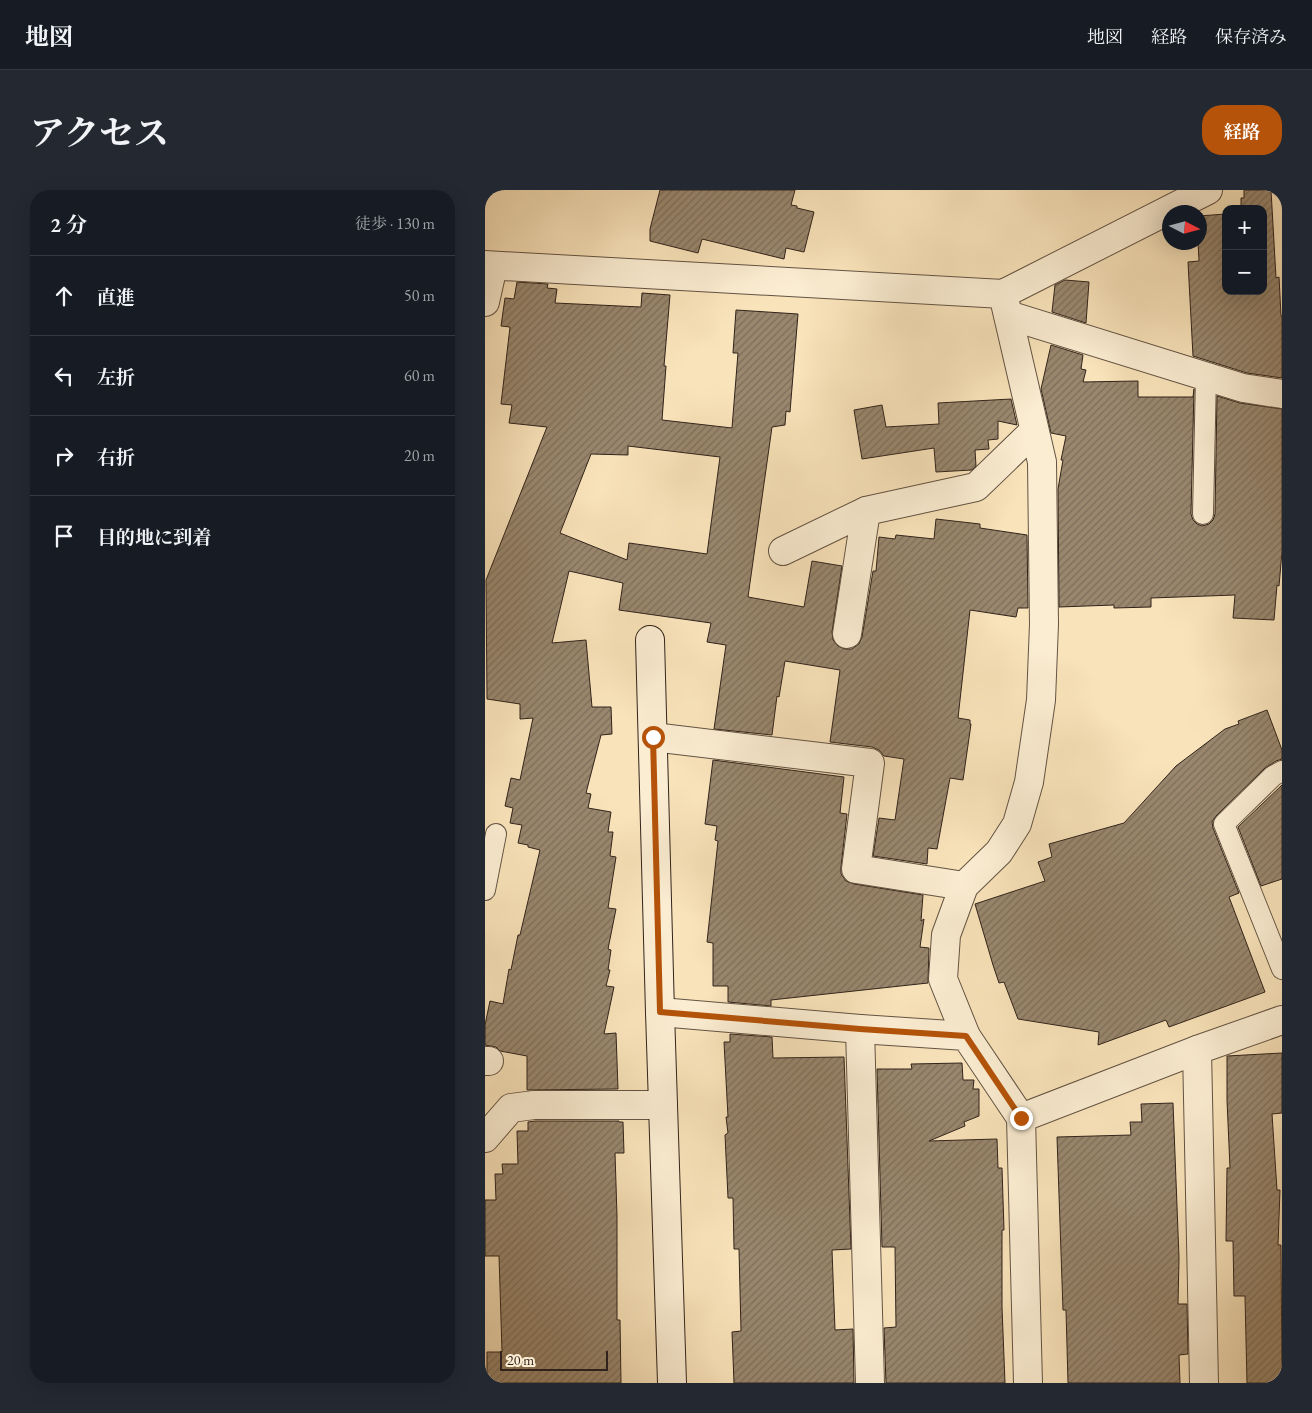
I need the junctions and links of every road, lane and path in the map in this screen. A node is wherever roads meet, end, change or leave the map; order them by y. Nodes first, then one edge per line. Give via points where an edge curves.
1 (1208, 190) edge
2 (489, 265) edge
3 (485, 302) edge
4 (1006, 304) junction
5 (1206, 376) junction
6 (1282, 394) edge
7 (1034, 430) junction
8 (866, 511) junction
9 (1203, 514) dead end
10 (783, 551) dead end
11 (847, 634) dead end
12 (651, 640) dead end
13 (653, 737) junction
14 (1282, 771) edge
15 (497, 834) dead end
16 (964, 886) junction
17 (485, 890) edge
18 (1282, 969) edge
19 (660, 1012) junction
20 (1282, 1020) edge
21 (860, 1029) junction
22 (966, 1036) junction
23 (1197, 1050) junction
24 (663, 1105) junction
25 (1021, 1118) junction
26 (485, 1138) edge
27 (672, 1383) edge
28 (870, 1383) edge
29 (1028, 1383) edge
30 (1204, 1383) edge

1 - 4 street
2 - 3 street
2 - 4 street
4 - 5 street
4 - 7 street
5 - 6 street via 1243,388
5 - 9 lane
7 - 8 street via 976,487
7 - 16 street via 1042,462 1044,624 1041,700 1029,782 1017,824 999,852
8 - 10 street
8 - 11 street
12 - 13 street
13 - 16 street via 870,763 856,869
13 - 19 street
14 - 18 lane via 1224,824
15 - 17 lane
16 - 22 street via 945,935 943,979
19 - 21 street
19 - 24 street
20 - 23 street
21 - 22 street
21 - 28 street
22 - 25 street
23 - 25 street
23 - 30 street
24 - 26 street via 534,1105 511,1108
24 - 27 street
25 - 29 street

